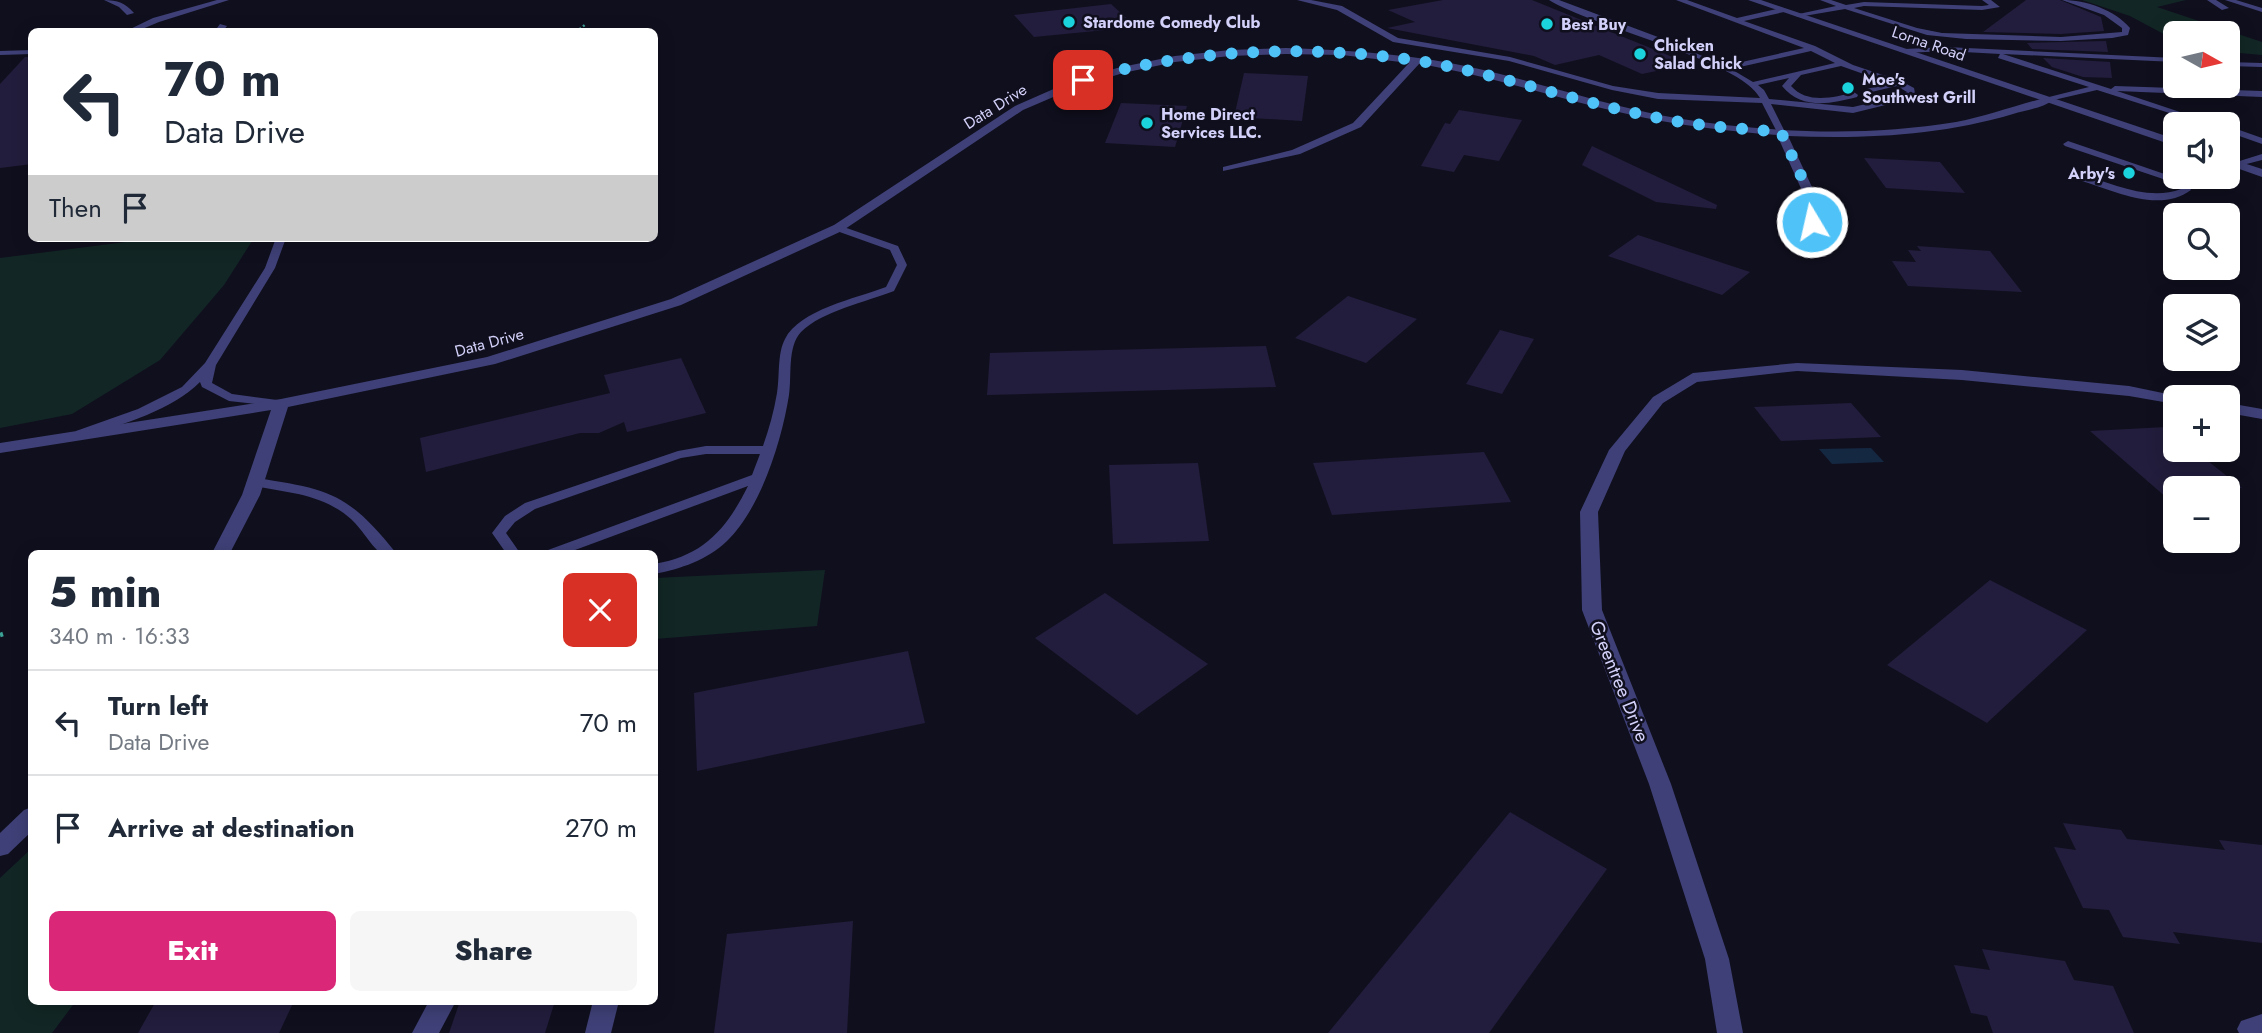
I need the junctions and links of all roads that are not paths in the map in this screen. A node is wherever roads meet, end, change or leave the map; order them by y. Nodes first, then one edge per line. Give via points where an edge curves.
1 (108, 0) edge
2 (225, 0) edge
3 (1301, 0) edge
4 (1553, 0) edge
5 (1680, 0) edge
6 (1752, 0) edge
7 (1824, 0) edge
8 (1986, 0) edge
9 (2066, 0) edge
10 (2211, 0) edge
11 (2227, 4) edge
12 (1845, 7) junction
13 (1781, 10) junction
14 (2262, 10) edge
15 (130, 13) dead end
16 (1798, 15) junction
17 (1737, 20) junction
18 (137, 28) edge
19 (1812, 48) junction
20 (1983, 50) junction
21 (1905, 51) junction
22 (28, 52) edge
23 (0, 53) edge
24 (2163, 59) edge
25 (1416, 61) junction
26 (1843, 64) junction
27 (2240, 64) edge
28 (2262, 65) edge
29 (1724, 68) junction
30 (1800, 72) junction
31 (1898, 83) junction
32 (1753, 84) junction
33 (2099, 88) junction
34 (1870, 91) dead end
35 (2262, 94) edge
36 (1854, 96) dead end
37 (2049, 100) junction
38 (1766, 101) junction
39 (2174, 112) edge
40 (1781, 132) junction
41 (2240, 134) edge
42 (2163, 139) edge
43 (2262, 141) edge
44 (2068, 144) dead end
45 (2262, 157) edge
46 (2240, 161) edge
47 (2240, 165) edge
48 (1227, 169) dead end
49 (2262, 173) edge
50 (2078, 177) dead end
51 (1812, 222) dead end
52 (838, 228) junction
53 (280, 242) edge
54 (210, 365) junction
55 (2163, 397) edge
56 (281, 404) junction
57 (2240, 410) edge
58 (2262, 414) edge
59 (75, 436) junction
60 (0, 448) edge
61 (767, 450) junction
62 (756, 478) junction
63 (256, 482) junction
64 (222, 550) edge
65 (384, 550) edge
66 (511, 550) edge
67 (561, 550) edge
68 (658, 568) edge
69 (28, 820) edge
70 (0, 847) edge
71 (441, 1005) edge
72 (605, 1005) edge
73 (2262, 1026) edge
74 (425, 1033) edge
75 (598, 1033) edge
76 (1730, 1033) edge
77 (2252, 1033) edge

1 - 15 lane
2 - 18 lane
3 - 38 lane via 1339,8 1396,40 1510,59 1612,88 1684,99
4 - 29 lane
5 - 17 lane
6 - 13 street, Lorna Road
7 - 12 lane
8 - 12 lane via 1996,6
9 - 12 lane via 2123,22 2125,33 2087,40 1930,34
10 - 11 lane
11 - 14 lane
12 - 16 lane
13 - 16 street, Lorna Road
13 - 17 lane
16 - 21 street, Lorna Road
17 - 19 lane
19 - 26 lane
19 - 29 lane
20 - 21 lane
20 - 24 lane
20 - 33 lane
21 - 37 street, Lorna Road
22 - 23 lane
25 - 40 street, Data Drive via 1676,121
25 - 48 street via 1357,125 1296,152
25 - 52 street, Data Drive via 1329,53 1234,54 1114,71 1050,92 1019,108
26 - 30 lane
26 - 31 lane
27 - 28 lane
29 - 32 lane
30 - 32 lane
30 - 36 lane via 1786,86 1795,96 1826,102
31 - 34 lane
31 - 38 lane via 1911,93 1853,110
32 - 38 lane
33 - 35 lane
33 - 37 lane
33 - 39 lane
37 - 40 street, Data Drive via 1957,125 1905,132
37 - 42 street, Lorna Road
38 - 40 lane
40 - 51 street via 1814,204
41 - 43 lane
44 - 50 lane via 2182,183 2186,190 2168,197 2141,196
45 - 46 lane
47 - 49 street
52 - 56 street, Data Drive via 676,302 490,361
52 - 61 lane via 894,248 902,265 890,289 815,315 791,337 781,404
53 - 54 lane via 270,268
54 - 56 lane via 206,384 229,397
54 - 59 lane via 186,390
55 - 76 street, Greentree Drive via 1962,375 1797,367 1693,378 1658,400 1616,450 1589,512 1592,610 1660,784 1717,959
56 - 59 street, Data Drive
56 - 63 street
57 - 58 street
59 - 60 street, Data Drive
61 - 62 lane
61 - 66 lane via 678,455 530,506 499,533
62 - 67 lane
62 - 68 lane via 728,531 699,555
63 - 64 street
63 - 65 lane via 335,498
69 - 70 street
71 - 74 street
72 - 75 street
73 - 77 street via 2250,1029

